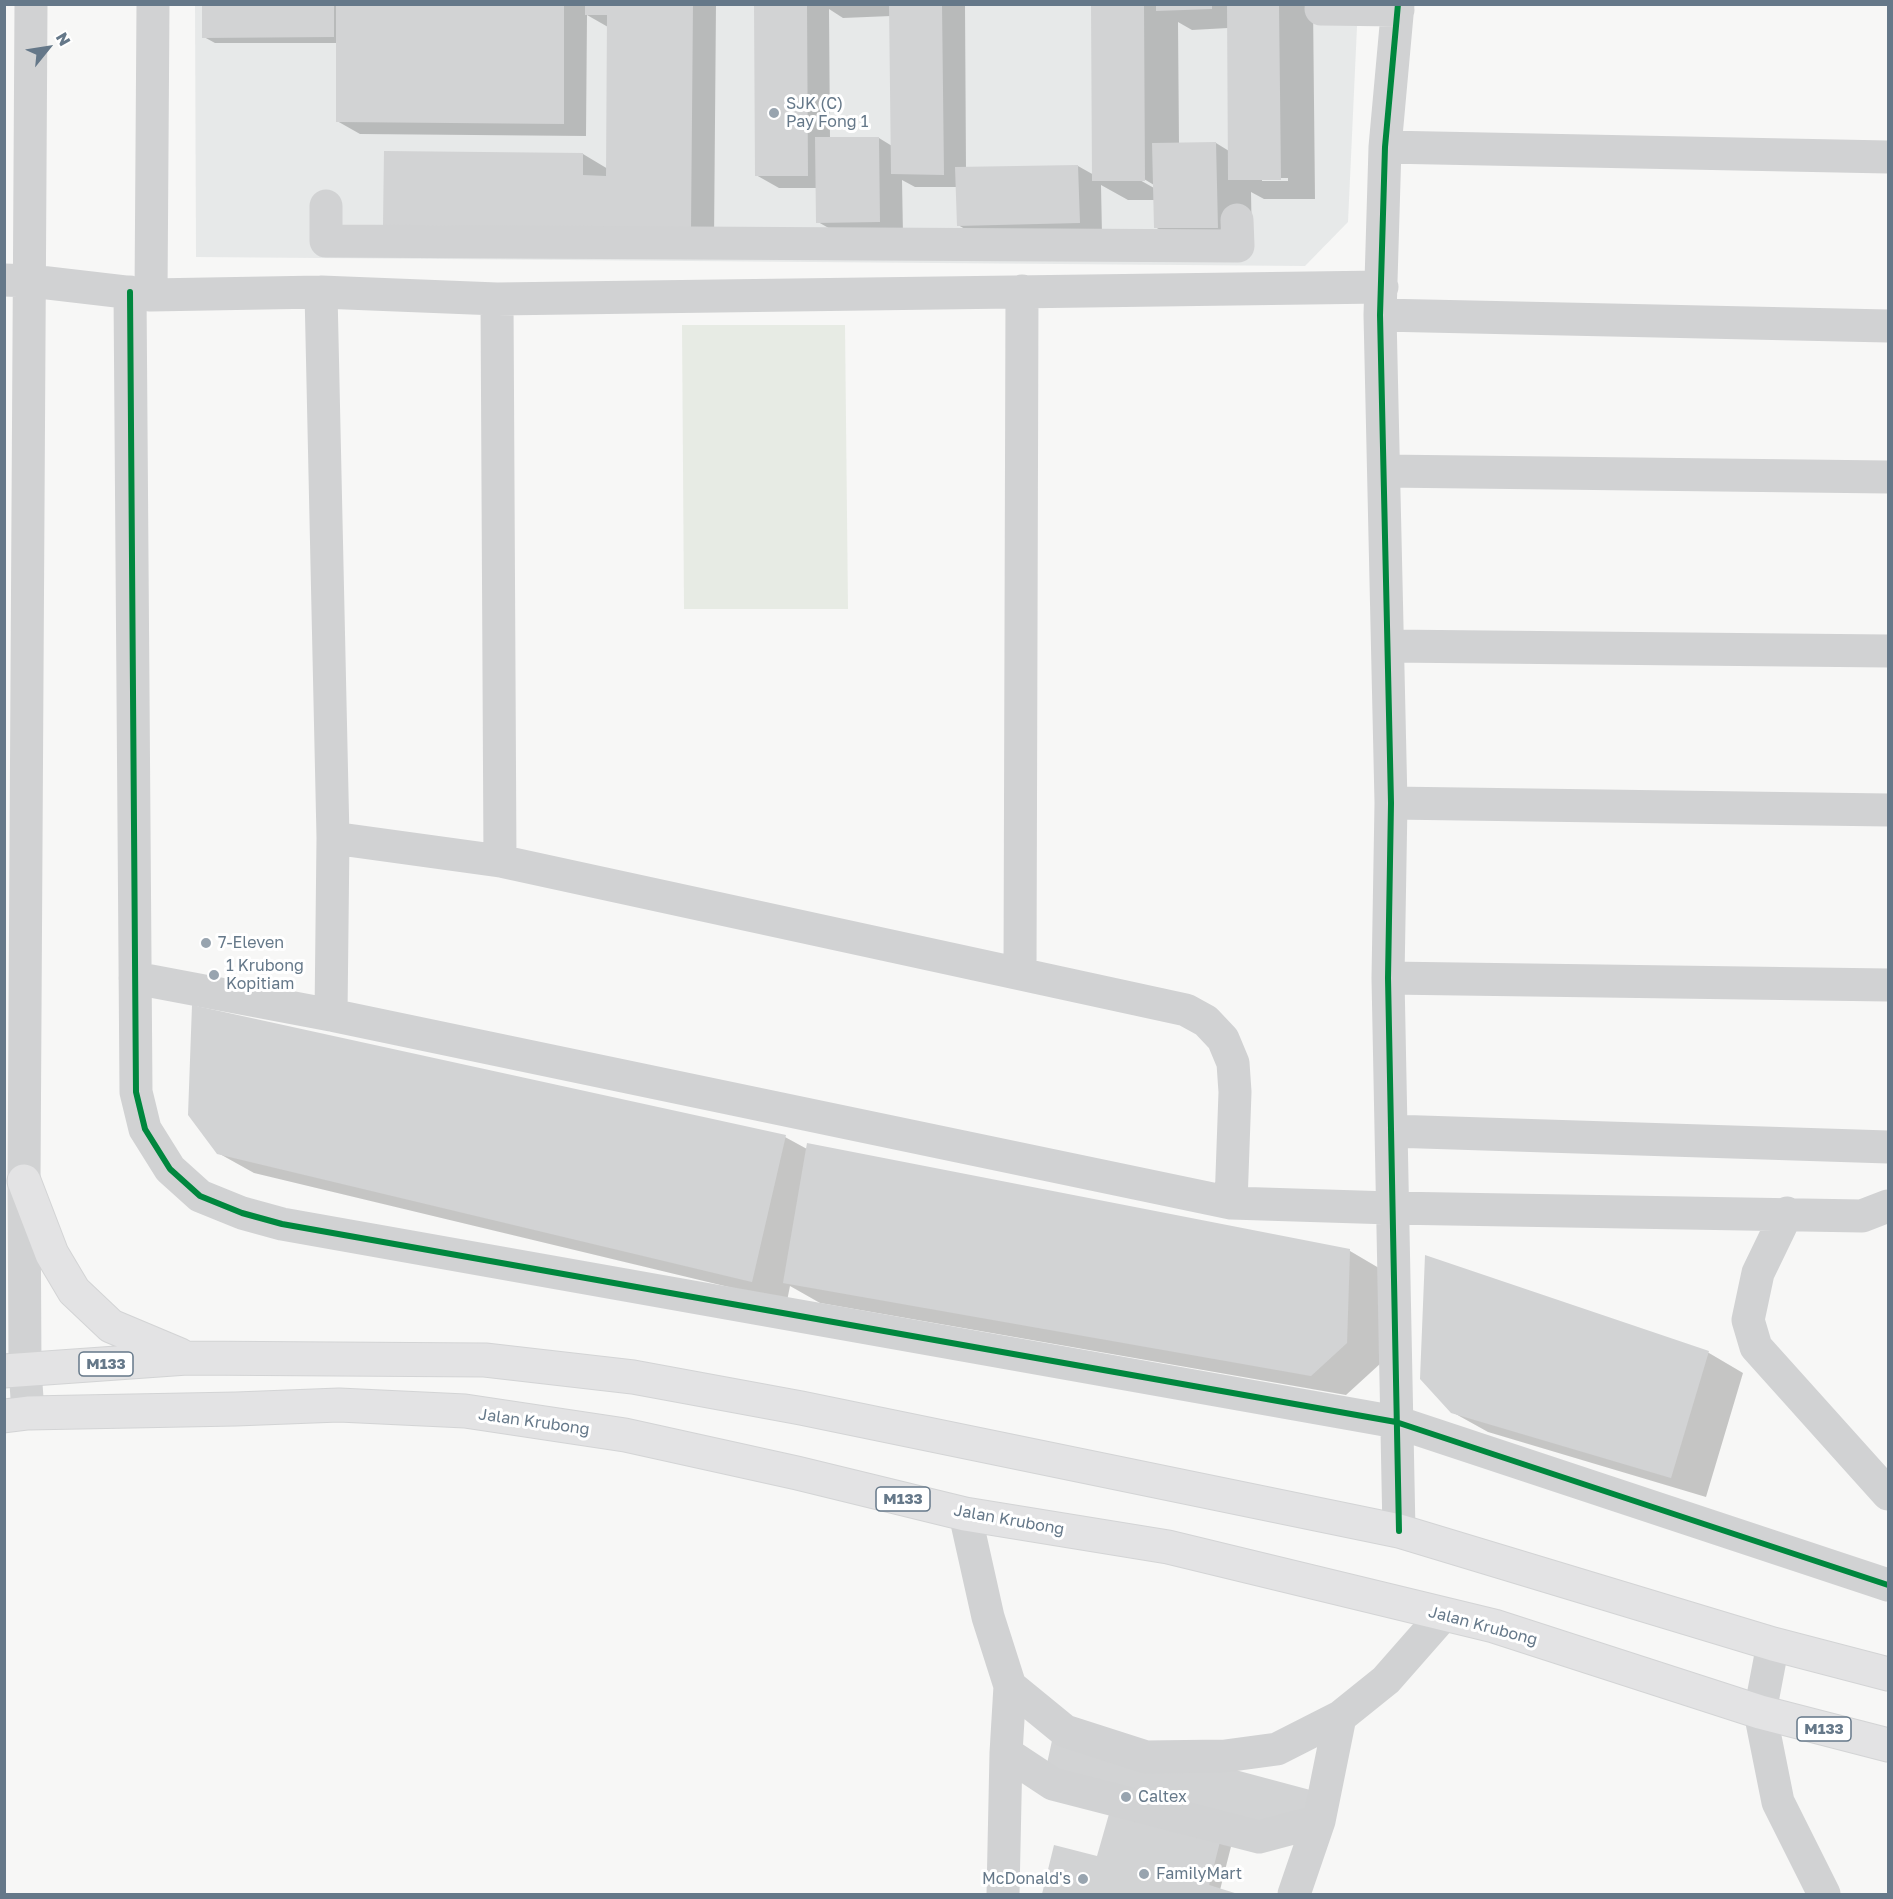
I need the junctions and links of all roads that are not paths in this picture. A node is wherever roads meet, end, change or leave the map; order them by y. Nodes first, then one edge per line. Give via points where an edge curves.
1 (31, 4) edge
2 (153, 4) edge
3 (1398, 7) edge
4 (1321, 9) dead end
5 (1385, 147) junction
6 (1888, 157) edge
7 (326, 206) dead end
8 (1237, 220) dead end
9 (18, 280) edge
10 (1022, 291) junction
11 (321, 292) junction
12 (140, 293) junction
13 (497, 299) junction
14 (1381, 301) junction
15 (1888, 326) edge
16 (1384, 471) junction
17 (1888, 477) edge
18 (1389, 646) junction
19 (1888, 651) edge
20 (1392, 803) junction
21 (1888, 810) edge
22 (333, 838) junction
23 (500, 861) junction
24 (1020, 972) junction
25 (135, 978) junction
26 (1388, 978) junction
27 (1888, 985) edge
28 (331, 1016) junction
29 (1391, 1131) junction
30 (1888, 1148) edge
31 (24, 1181) junction
32 (1231, 1203) junction
33 (1888, 1206) edge
34 (1391, 1208) junction
35 (1787, 1213) junction
36 (187, 1358) junction
37 (15, 1370) edge
38 (16, 1415) edge
39 (1396, 1422) junction
40 (1888, 1494) edge
41 (965, 1514) junction
42 (1399, 1531) junction
43 (1888, 1585) edge
44 (1444, 1614) junction
45 (1773, 1644) junction
46 (1888, 1674) edge
47 (1010, 1686) junction
48 (1760, 1712) junction
49 (1340, 1717) junction
50 (1888, 1745) edge
51 (1006, 1753) junction
52 (1319, 1821) junction
53 (1003, 1894) edge
54 (1294, 1894) edge
55 (1824, 1894) edge

1 - 9 street
2 - 12 street
3 - 4 street
3 - 5 street
5 - 6 street
5 - 14 street
7 - 8 street via 326,241 1238,246
9 - 12 street
9 - 31 street
10 - 13 street
10 - 14 street
10 - 24 street
11 - 12 street
11 - 13 street
11 - 22 street
12 - 25 street
13 - 23 street
14 - 15 street
14 - 16 street
16 - 17 street
16 - 18 street
18 - 19 street
18 - 20 street
20 - 21 street
20 - 26 street
22 - 23 street
22 - 28 street
23 - 24 street
24 - 32 street via 1186,1010 1206,1021 1223,1039 1233,1064 1235,1092
25 - 28 street
25 - 39 street via 136,1092 145,1129 170,1169 200,1196 242,1213 282,1224
26 - 27 street
26 - 29 street
28 - 32 street
29 - 30 street
29 - 34 street
31 - 36 main road via 52,1254 74,1291 111,1326
31 - 37 street
32 - 34 street
33 - 35 street via 1862,1216
34 - 35 street
34 - 39 street
35 - 40 street via 1758,1273 1748,1320 1756,1347
36 - 37 main road, M133
36 - 42 main road, M133 via 485,1360 633,1377
37 - 38 street
38 - 41 main road, Jalan Krubong / M133 via 339,1405 465,1411 626,1435
39 - 42 street
39 - 43 street
41 - 44 main road, Jalan Krubong / M133 via 1168,1547
41 - 47 street via 988,1617
42 - 45 main road, M133
44 - 48 main road, Jalan Krubong / M133 via 1494,1626
44 - 49 street via 1386,1680
45 - 46 main road, M133
45 - 48 street
47 - 49 street via 1065,1731 1146,1757 1225,1756 1277,1749
47 - 51 street
48 - 50 main road, Jalan Krubong / M133
48 - 55 street via 1778,1802
49 - 52 street
51 - 52 street via 1053,1784 1259,1837
51 - 53 street
52 - 54 street

